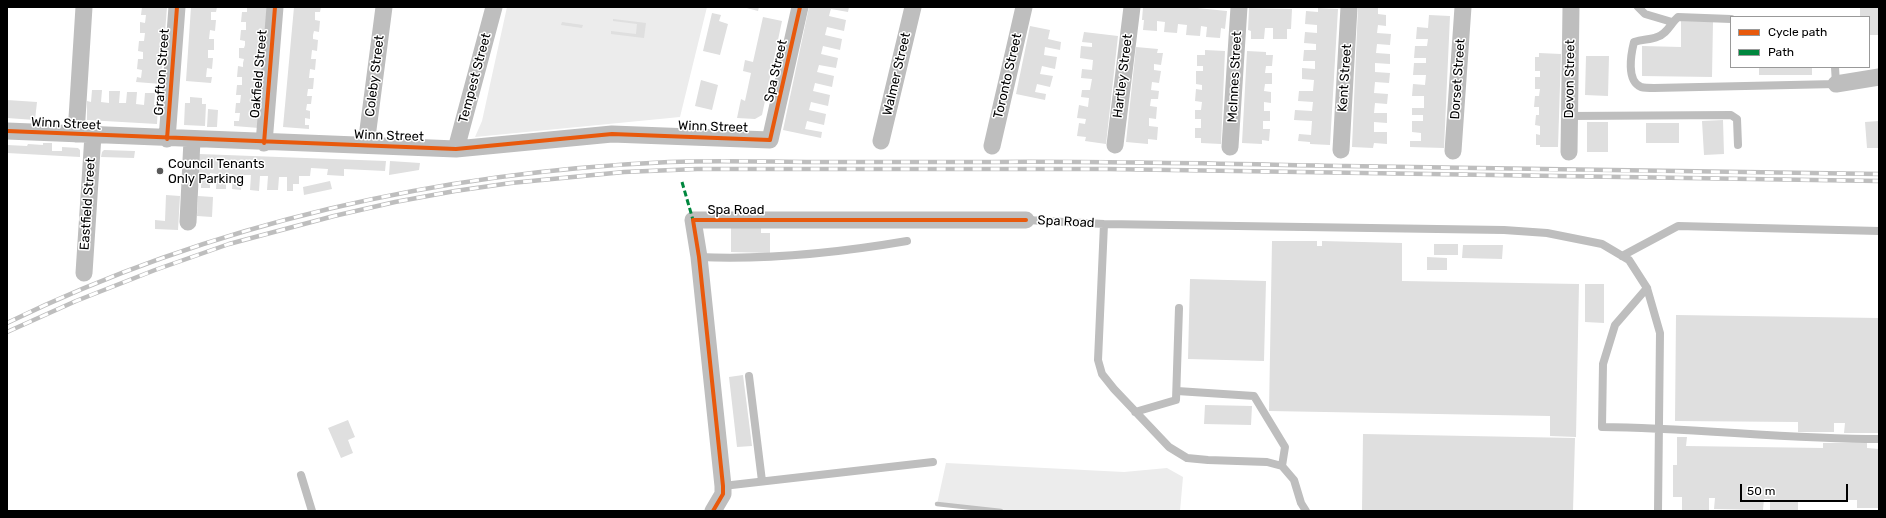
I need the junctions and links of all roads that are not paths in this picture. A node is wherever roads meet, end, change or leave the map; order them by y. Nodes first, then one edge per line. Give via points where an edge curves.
1 (84, 7) edge
2 (177, 7) edge
3 (275, 7) edge
4 (384, 7) edge
5 (494, 7) edge
6 (800, 7) edge
7 (913, 7) edge
8 (1024, 7) edge
9 (1132, 7) edge
10 (1239, 7) edge
11 (1349, 7) edge
12 (1463, 7) edge
13 (1571, 7) edge
14 (1638, 7) edge
15 (1730, 19) edge
16 (1672, 22) junction
17 (1836, 75) edge
18 (1879, 77) edge
19 (1569, 116) junction
20 (7, 131) edge
21 (76, 134) junction
22 (93, 135) junction
23 (167, 138) junction
24 (192, 140) junction
25 (770, 140) joint
26 (881, 141) dead end
27 (264, 143) junction
28 (366, 145) junction
29 (1738, 145) dead end
30 (992, 146) dead end
31 (1115, 146) dead end
32 (1230, 147) dead end
33 (456, 149) junction
34 (1341, 150) dead end
35 (1453, 152) dead end
36 (1569, 152) dead end
37 (1026, 220) joint
38 (188, 222) dead end
39 (1104, 224) junction
40 (1879, 231) edge
41 (907, 240) dead end
42 (1622, 256) junction
43 (699, 257) junction
44 (84, 273) dead end
45 (1647, 288) junction
46 (1179, 308) dead end
47 (749, 376) dead end
48 (1177, 391) junction
49 (1135, 412) junction
50 (1659, 428) junction
51 (1879, 439) edge
52 (933, 462) dead end
53 (1282, 466) junction
54 (301, 476) dead end
55 (762, 481) junction
56 (722, 486) junction
57 (1301, 507) edge
58 (312, 511) edge
59 (714, 511) edge
60 (1306, 511) edge
61 (1658, 511) edge

1 - 21 street
2 - 23 street, Grafton Street
3 - 27 street, Oakfield Street
4 - 28 street, Coleby Street
5 - 33 street, Tempest Street
6 - 25 street, Spa Street
7 - 26 street, Walmer Street
8 - 30 street, Toronto Street
9 - 31 street, Hartley Street
10 - 32 street, McInnes Street
11 - 34 street, Kent Street
12 - 35 street, Dorset Street
13 - 19 street, Devon Street
14 - 16 lane via 1645,14
15 - 16 lane via 1678,17
16 - 17 lane via 1666,32 1657,37 1634,42 1631,72 1641,87
17 - 18 street
19 - 29 lane via 1731,115 1737,119
19 - 36 street, Devon Street
20 - 21 street, Winn Street
21 - 22 street, Winn Street
22 - 23 street, Winn Street
22 - 44 street, Eastfield Street
23 - 24 street, Winn Street
24 - 27 street, Winn Street
24 - 38 street
25 - 33 street, Winn Street via 612,134
27 - 28 street, Winn Street
28 - 33 street, Winn Street
37 - 39 lane, Spa Road
37 - 43 street, Spa Road via 693,220
39 - 42 lane, Spa Road via 1504,230 1547,233 1602,244
39 - 49 lane via 1098,360 1102,374
40 - 42 lane via 1678,226
41 - 43 lane via 776,258
42 - 45 lane, Spa Road via 1629,260
43 - 56 street, Spa Road
45 - 50 lane, Spa Road via 1660,333
45 - 50 lane via 1614,325 1603,364 1602,427
46 - 48 lane
47 - 55 lane
48 - 49 lane via 1176,400
48 - 53 lane via 1254,396 1286,447
49 - 53 lane via 1169,448 1187,458 1267,462
50 - 51 lane
50 - 61 lane, Spa Road
52 - 55 lane
53 - 57 lane via 1294,480
54 - 58 lane
55 - 56 lane
56 - 59 street, Spa Road via 722,494
57 - 60 lane

